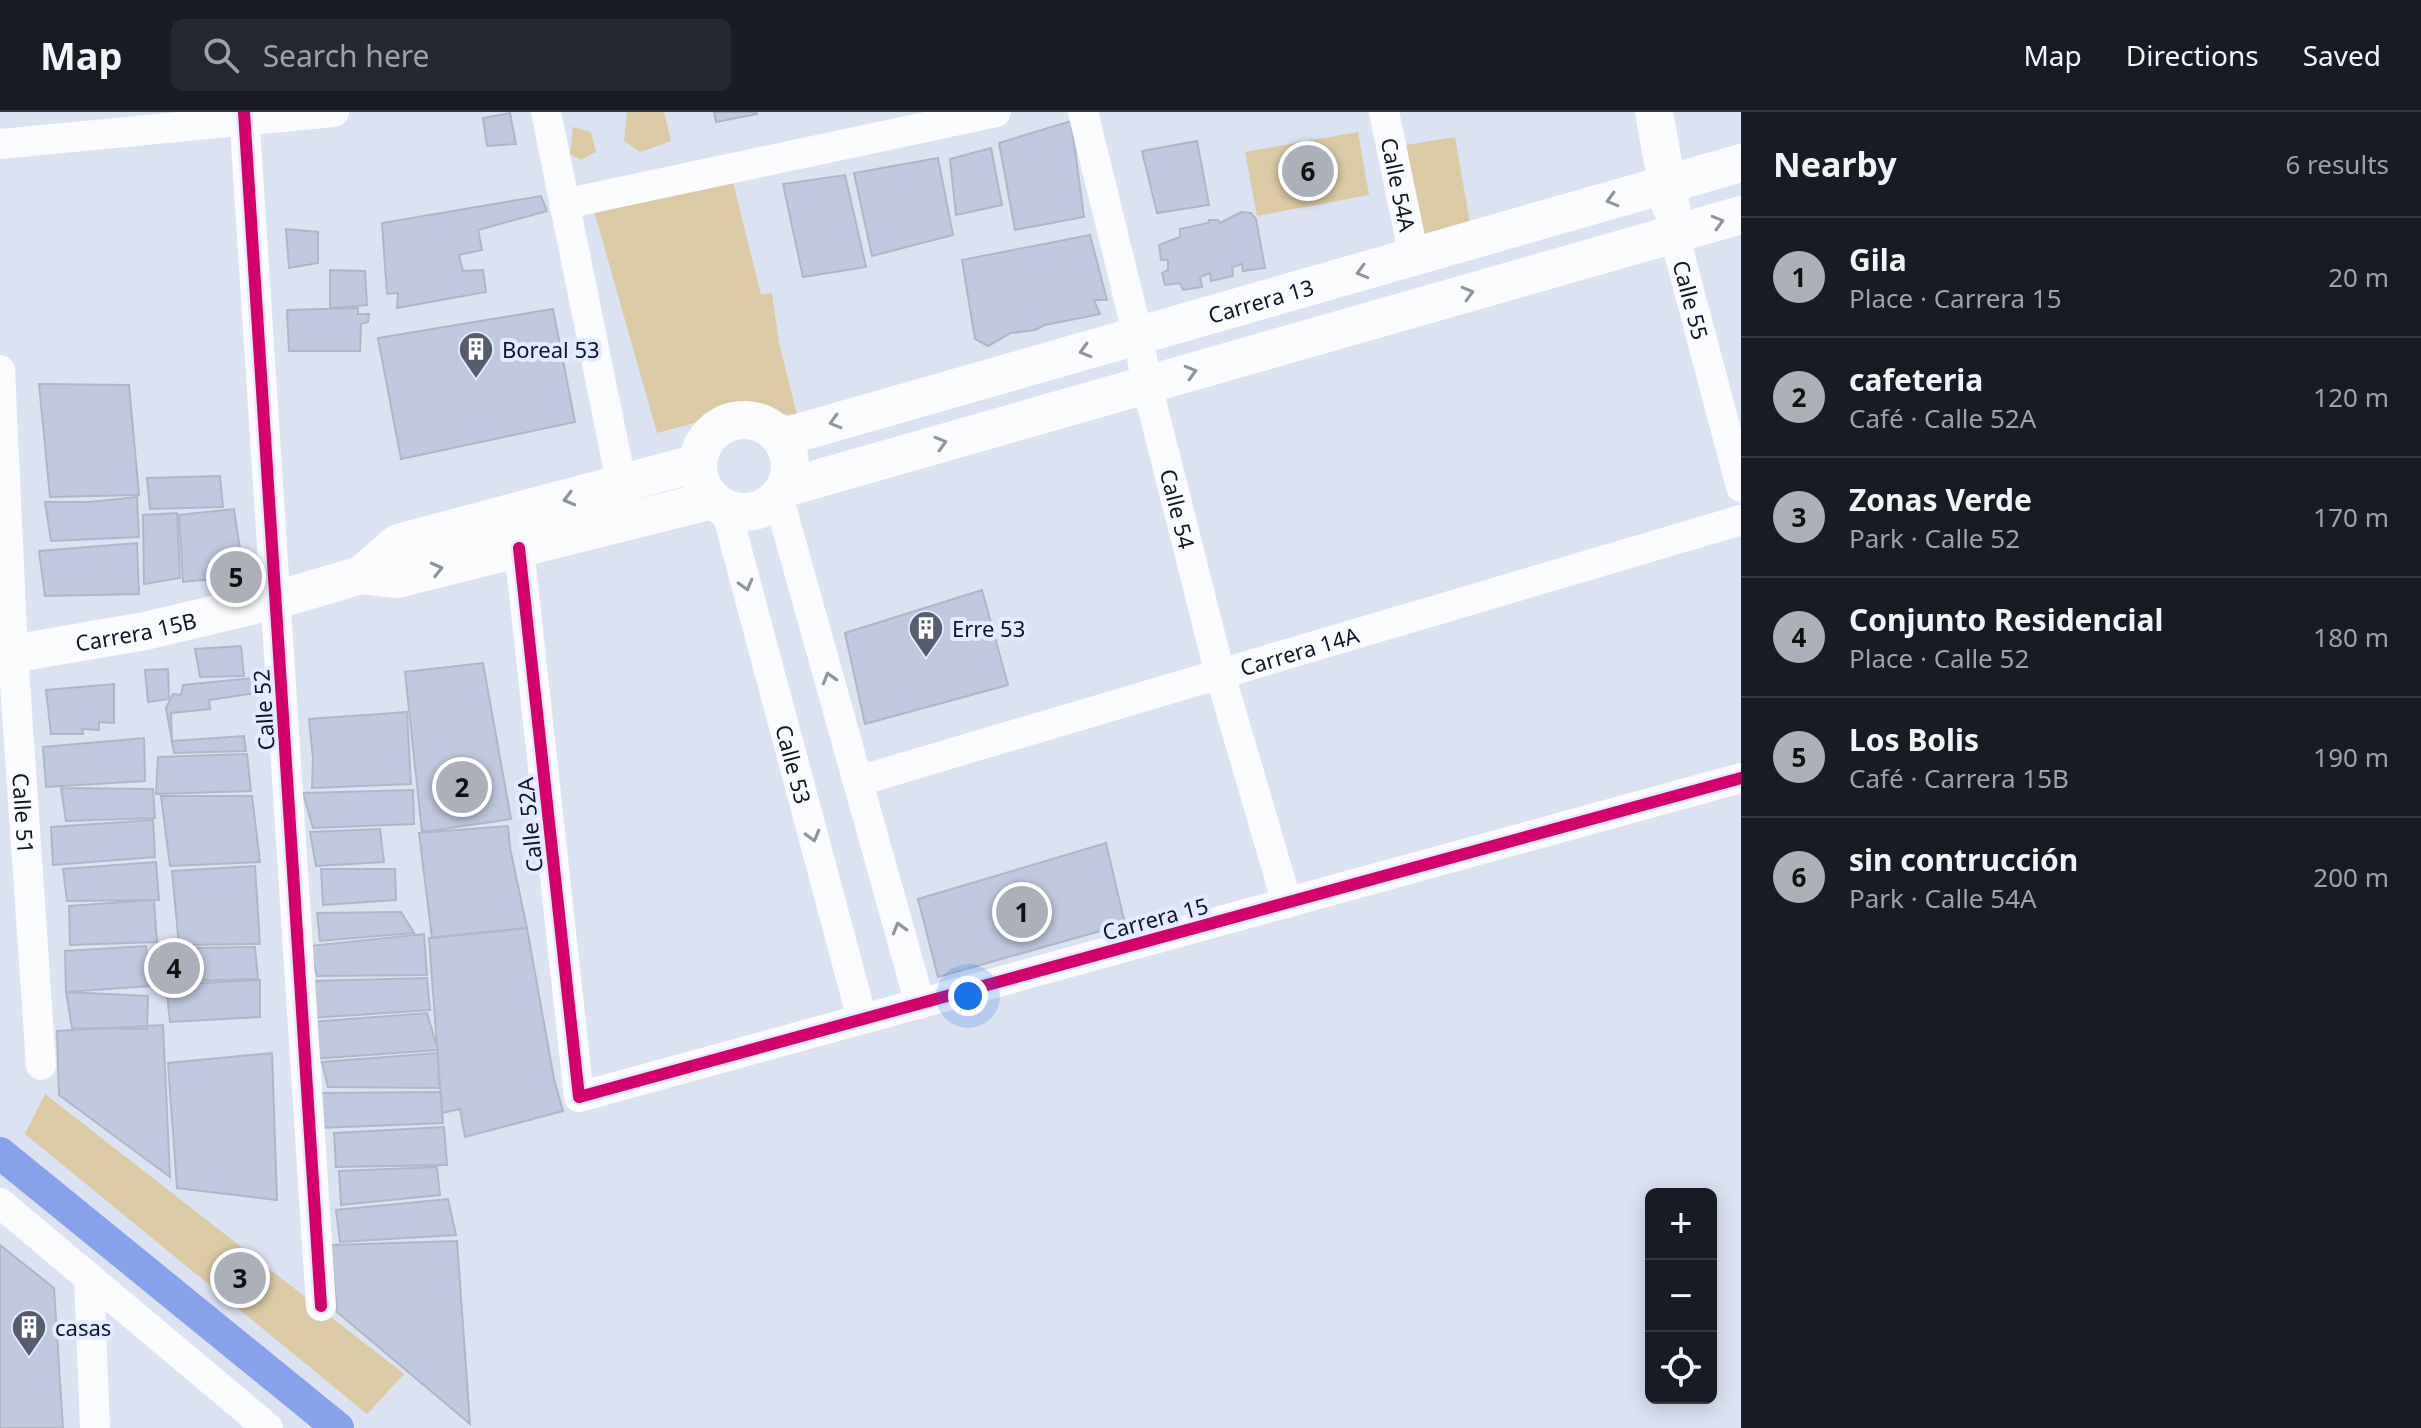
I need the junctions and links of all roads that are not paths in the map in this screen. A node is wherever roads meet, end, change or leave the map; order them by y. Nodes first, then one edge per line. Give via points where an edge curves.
1 (334, 112) edge
2 (546, 112) edge
3 (996, 112) edge
4 (1083, 112) edge
5 (1384, 112) edge
6 (1654, 112) edge
7 (244, 116) edge
8 (0, 144) edge
9 (1741, 163) edge
10 (1668, 184) junction
11 (564, 204) junction
12 (1741, 215) edge
13 (1674, 234) junction
14 (1414, 257) junction
15 (1138, 336) junction
16 (0, 370) edge
17 (1147, 385) junction
18 (780, 438) junction
19 (698, 463) junction
20 (621, 485) junction
21 (1741, 487) edge
22 (781, 492) junction
23 (719, 504) junction
24 (1741, 520) edge
25 (629, 522) junction
26 (519, 548) junction
27 (361, 575) junction
28 (276, 600) junction
29 (7, 655) edge
30 (1220, 674) junction
31 (1741, 778) edge
32 (858, 781) junction
33 (1287, 903) junction
34 (920, 1004) junction
35 (862, 1019) junction
36 (41, 1065) dead end
37 (579, 1097) joint
38 (0, 1203) edge
39 (89, 1277) junction
40 (321, 1306) dead end
41 (95, 1428) edge
42 (268, 1428) edge

1 - 7 street
2 - 11 street
3 - 11 street
4 - 15 street, Calle 54
5 - 14 street, Calle 54A
6 - 10 street, Calle 55
7 - 8 street
7 - 28 street, Calle 52
9 - 10 street, Carrera 13
10 - 13 street, Calle 55
10 -> 14 street, Carrera 13
11 - 20 street
13 -> 12 street
17 -> 13 street
13 - 21 street, Calle 55
14 -> 15 street, Carrera 13
15 - 17 street, Calle 54
15 -> 18 street, Carrera 13
16 - 29 street, Calle 51
22 -> 17 street
17 - 30 street, Calle 54
18 - 19 street via 754,421 723,425 710,434
18 - 22 street via 790,471
19 - 20 street, Carrera 15B
19 - 23 street via 703,489
20 - 25 street
20 -> 27 street, Carrera 15B via 398,543
22 - 23 street via 755,511
32 -> 22 street
23 - 25 street, Carrera 15B
23 -> 35 street, Calle 53
24 - 30 street, Carrera 14A
25 - 26 street, Carrera 15B
27 -> 26 street, Carrera 15B via 397,579
26 - 37 street, Calle 52A
27 - 28 street, Carrera 15B
28 - 29 street, Carrera 15B via 145,631
28 - 40 street, Calle 52
29 - 36 street, Calle 51
30 - 32 street, Carrera 14A
30 - 33 street, Calle 54
31 - 33 street, Carrera 15
34 -> 32 street
33 - 34 street, Carrera 15
34 - 35 street, Carrera 15
35 - 37 street, Carrera 15
38 - 39 street
39 - 41 street
39 - 42 street

